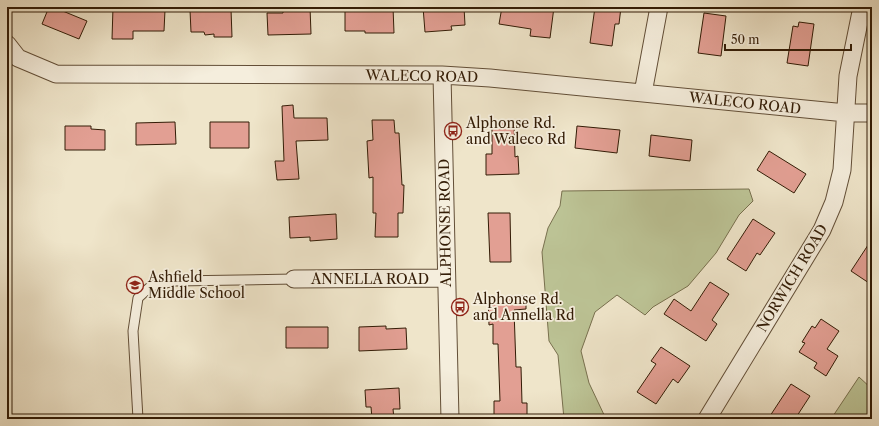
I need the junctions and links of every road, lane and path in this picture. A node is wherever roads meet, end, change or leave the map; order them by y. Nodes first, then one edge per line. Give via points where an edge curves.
1 (658, 7) edge
2 (862, 7) edge
3 (7, 44) edge
4 (442, 75) junction
5 (643, 93) junction
6 (846, 113) junction
7 (872, 113) edge
8 (446, 278) junction
9 (294, 279) joint
10 (138, 419) edge
11 (450, 419) edge
12 (707, 419) edge

1 - 5 street
2 - 6 street, NORWICH ROAD via 848,76
3 - 4 street, WALECO ROAD via 18,58 56,74
4 - 5 street, WALECO ROAD
4 - 8 street, ALPHONSE ROAD
5 - 6 street, WALECO ROAD
6 - 7 street, WALECO ROAD
6 - 12 street, NORWICH ROAD via 842,170 834,202 822,230
8 - 9 street, ANNELLA ROAD
8 - 11 street, ALPHONSE ROAD
9 - 10 lane via 175,281 151,286 138,298 133,332

